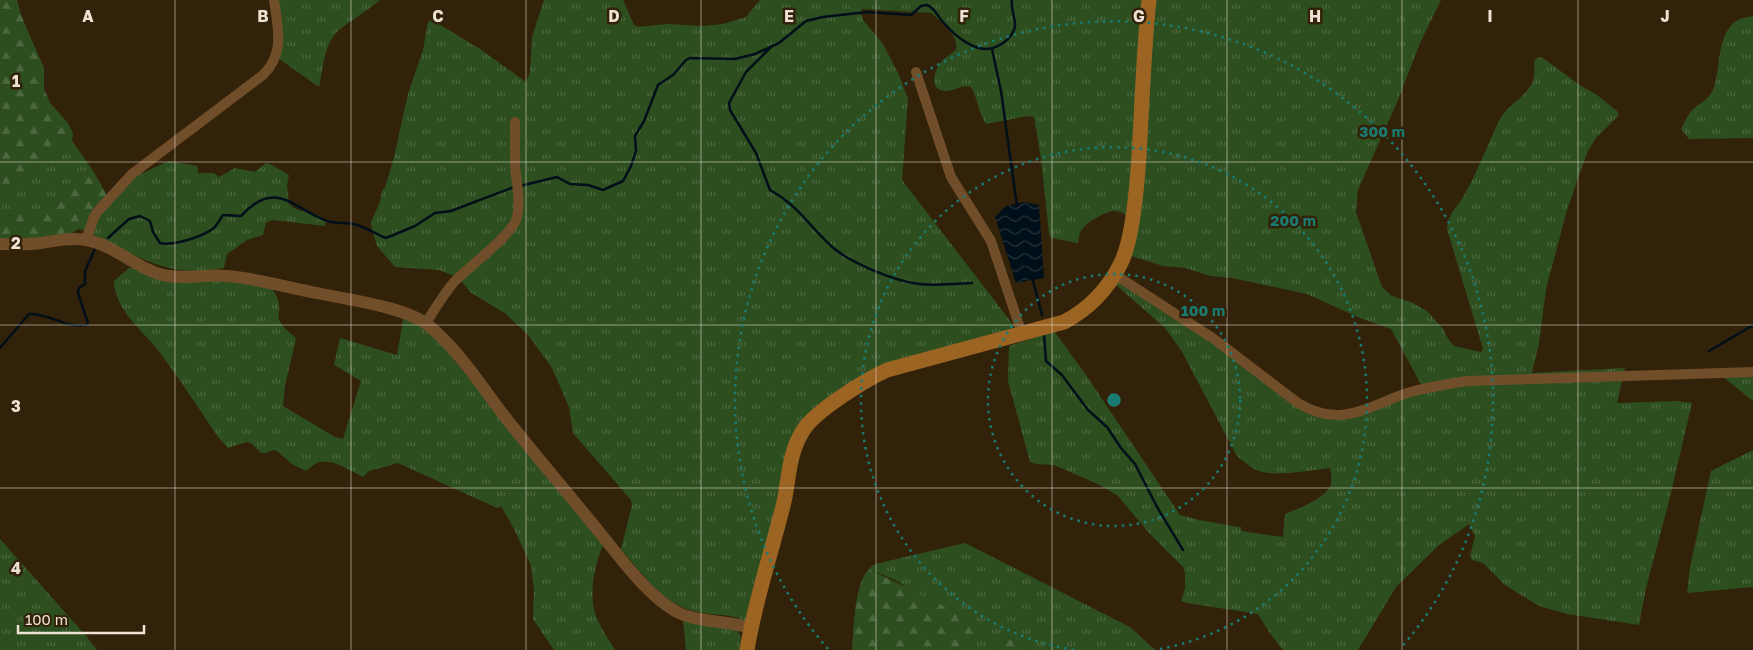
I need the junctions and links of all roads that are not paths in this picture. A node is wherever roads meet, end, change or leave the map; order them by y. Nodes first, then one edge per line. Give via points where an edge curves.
1 (274, 0) edge
2 (1149, 0) edge
3 (916, 72) dead end
4 (515, 122) dead end
5 (86, 240) junction
6 (0, 244) edge
7 (1114, 274) junction
8 (426, 323) junction
9 (1022, 334) junction
10 (1753, 372) edge
11 (752, 628) junction
12 (747, 650) edge

1 - 5 street via 278,40 273,63 262,75 132,174 98,211
2 - 7 main road via 1136,193 1122,262
3 - 9 street via 950,178 991,241
4 - 8 street via 519,192 517,219 511,229 456,281
5 - 6 street
5 - 8 street via 105,246 159,274 244,278 389,308
7 - 9 main road via 1100,294 1081,312 1064,322
7 - 10 street via 1214,339 1298,403 1325,414 1360,412 1409,393 1468,381
8 - 11 street via 458,354 522,437 651,592 685,616
9 - 11 main road via 887,370 834,402 811,421 794,451
11 - 12 main road

